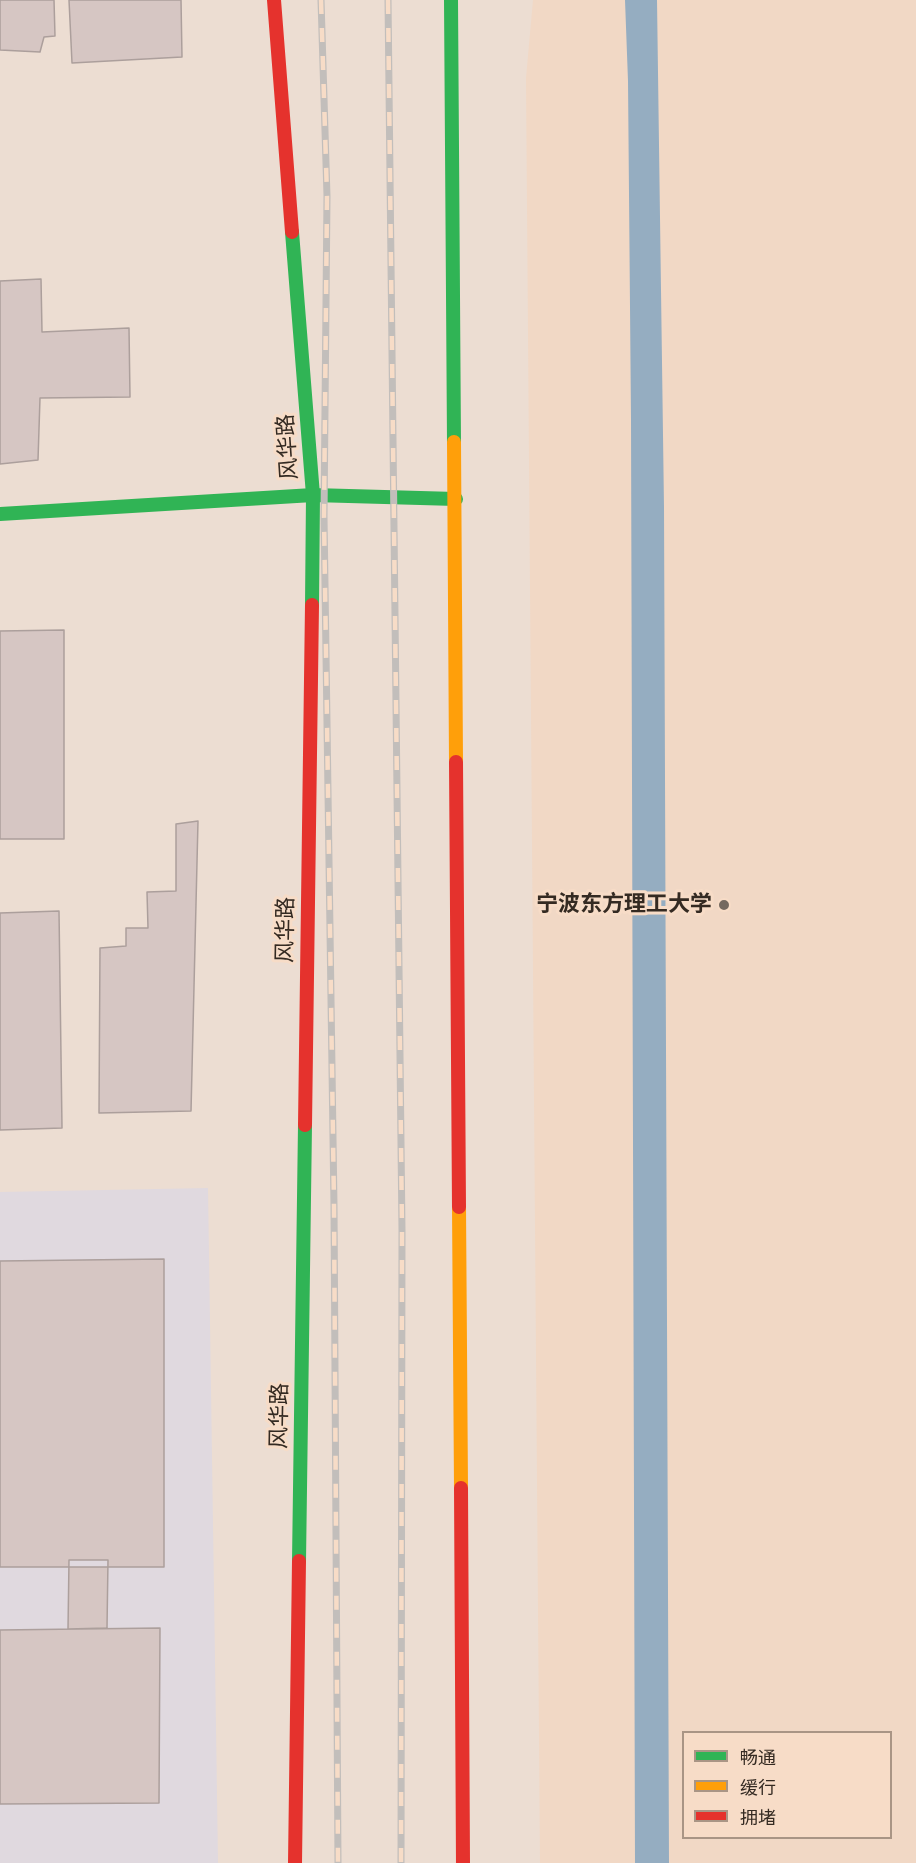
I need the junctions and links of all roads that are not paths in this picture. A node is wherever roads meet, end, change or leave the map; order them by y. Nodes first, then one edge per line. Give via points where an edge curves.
1 (274, 0) edge
2 (451, 0) edge
3 (313, 495) junction
4 (456, 499) junction
5 (0, 514) edge
6 (295, 1863) edge
7 (463, 1863) edge

1 - 3 main road, 风华路
2 - 4 main road
3 - 4 main road
3 - 5 main road
3 - 6 main road, 风华路
4 - 7 main road

